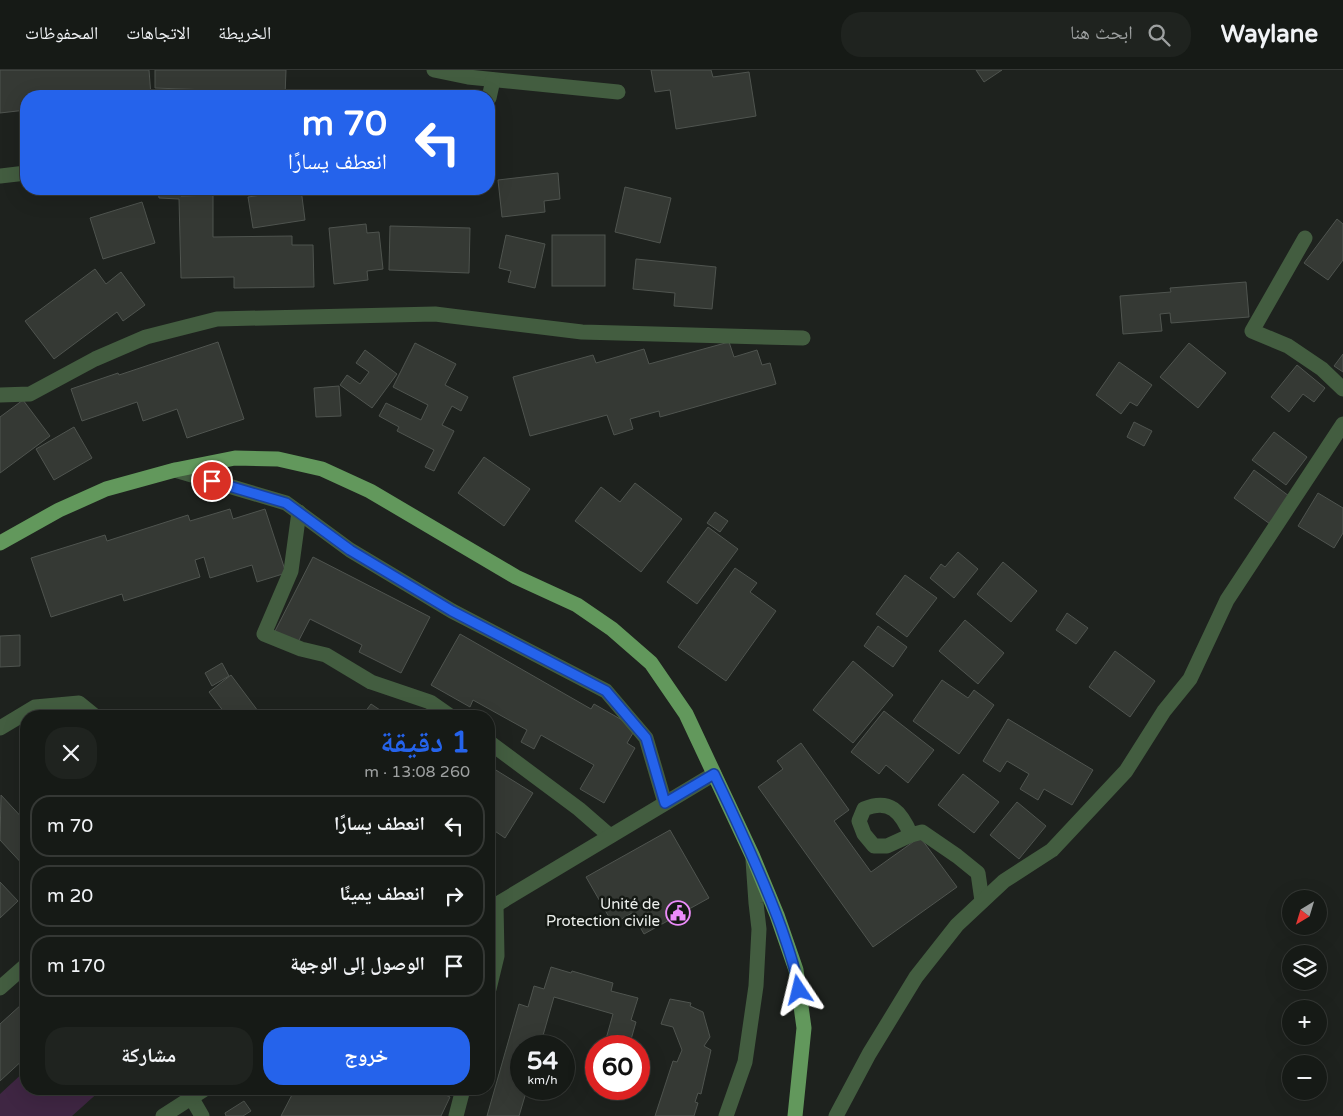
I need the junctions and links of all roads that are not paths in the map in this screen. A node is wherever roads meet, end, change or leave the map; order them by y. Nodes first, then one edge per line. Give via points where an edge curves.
1 (434, 70) edge
2 (492, 80) junction
3 (490, 90) edge
4 (618, 92) dead end
5 (20, 174) edge
6 (0, 176) edge
7 (1305, 238) dead end
8 (803, 338) dead end
9 (1343, 389) edge
10 (0, 395) edge
11 (1343, 424) edge
12 (175, 470) junction
13 (299, 512) junction
14 (0, 543) edge
15 (30, 710) edge
16 (88, 710) edge
17 (441, 710) edge
18 (20, 716) edge
19 (0, 728) edge
20 (495, 746) edge
21 (714, 774) junction
22 (665, 803) junction
23 (911, 835) dead end
24 (610, 836) junction
25 (753, 857) junction
26 (982, 901) junction
27 (495, 905) edge
28 (495, 936) edge
29 (495, 964) edge
30 (20, 970) edge
31 (0, 988) edge
32 (194, 1095) edge
33 (461, 1095) edge
34 (191, 1097) junction
35 (162, 1116) edge
36 (202, 1116) edge
37 (456, 1116) edge
38 (726, 1116) edge
39 (795, 1116) edge
40 (836, 1116) edge

1 - 2 street
2 - 3 street
2 - 4 street
5 - 6 street
7 - 9 street via 1252,331 1288,346 1322,369
8 - 10 street via 582,332 435,314 217,319 146,337 95,359 30,394
11 - 26 street via 1227,600 1190,679 1164,711 1126,771 1052,850 1004,881
12 - 13 street via 286,503
12 - 14 main road via 106,490 59,510
12 - 21 main road via 235,458 278,459 322,469 370,491 516,577 577,605 612,629 651,663 686,714
13 - 17 street via 291,571 264,634 326,655 371,682 430,702
13 - 22 street via 350,550 452,611 606,691 646,738
15 - 16 street via 79,702
18 - 19 street
20 - 24 street via 579,808
21 - 22 street
21 - 25 main road
22 - 24 street
23 - 26 street via 922,832 978,873
24 - 27 street
25 - 38 street via 759,929 756,986 745,1062
25 - 39 main road via 796,970 804,1028
26 - 40 street via 957,925 916,977
28 - 29 street
30 - 31 street
32 - 34 street
33 - 37 street
34 - 35 street
34 - 36 street

